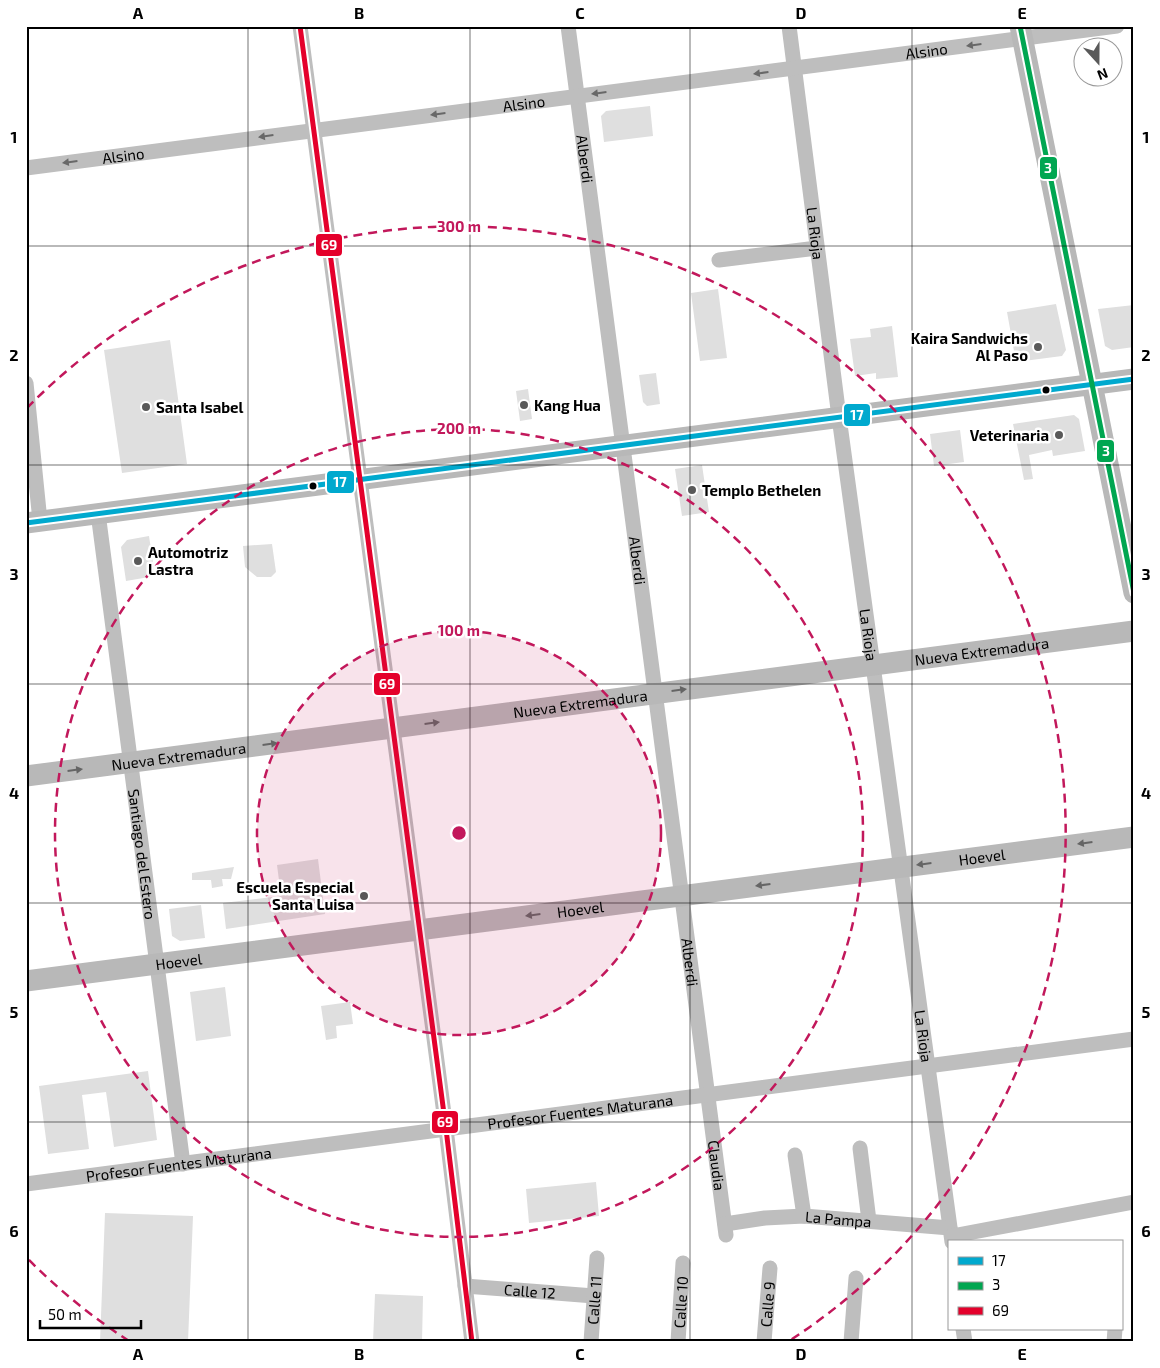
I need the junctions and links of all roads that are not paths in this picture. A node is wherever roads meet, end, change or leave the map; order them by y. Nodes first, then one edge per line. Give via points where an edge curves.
1 (300, 26) edge
2 (568, 26) edge
3 (789, 26) edge
4 (1117, 26) edge
5 (1021, 33) edge
6 (794, 68) junction
7 (578, 96) junction
8 (314, 130) junction
9 (26, 168) edge
10 (817, 248) junction
11 (719, 260) dead end
12 (1134, 379) edge
13 (26, 383) edge
14 (1092, 384) junction
15 (839, 417) junction
16 (622, 445) junction
17 (360, 479) junction
18 (98, 513) junction
19 (33, 522) edge
20 (1134, 593) edge
21 (1134, 631) edge
22 (873, 665) junction
23 (655, 694) junction
24 (393, 728) junction
25 (131, 762) junction
26 (26, 776) edge
27 (1134, 837) edge
28 (900, 867) junction
29 (683, 896) junction
30 (420, 930) junction
31 (157, 964) junction
32 (26, 981) edge
33 (1134, 1039) edge
34 (928, 1066) junction
35 (709, 1095) junction
36 (446, 1129) junction
37 (860, 1148) dead end
38 (795, 1156) dead end
39 (183, 1164) junction
40 (26, 1184) edge
41 (1134, 1202) edge
42 (804, 1216) junction
43 (869, 1221) junction
44 (726, 1230) joint
45 (952, 1235) edge
46 (598, 1258) dead end
47 (684, 1263) dead end
48 (770, 1268) dead end
49 (856, 1278) dead end
50 (465, 1286) junction
51 (594, 1296) junction
52 (472, 1342) edge
53 (591, 1342) edge
54 (678, 1342) edge
55 (764, 1342) edge
56 (851, 1342) edge

1 - 8 street
2 - 7 street, Alberdi
3 - 6 street, La Rioja
4 - 5 street, Alsino
5 -> 6 street, Alsino
5 - 14 street
6 -> 7 street, Alsino
6 - 10 street, La Rioja
7 -> 8 street, Alsino
7 - 16 street, Alberdi
8 -> 9 street, Alsino
8 - 17 street
10 - 11 street
10 - 15 street, La Rioja
12 - 14 street
13 - 19 street
14 - 15 street
14 - 20 street
15 - 16 street
15 - 22 street, La Rioja
16 - 17 street
16 - 23 street, Alberdi
17 - 18 street
17 - 24 street
18 - 19 street
18 - 25 street, Santiago del Estero
21 - 22 street, Nueva Extremadura
23 -> 22 street, Nueva Extremadura
22 - 28 street, La Rioja
24 -> 23 street, Nueva Extremadura
23 - 29 street, Alberdi
25 -> 24 street, Nueva Extremadura
24 - 30 street
26 -> 25 street, Nueva Extremadura
25 - 31 street, Santiago del Estero
27 -> 28 street, Hoevel
28 -> 29 street, Hoevel
28 - 34 street, La Rioja
29 -> 30 street, Hoevel
29 - 35 street, Alberdi
30 - 31 street, Hoevel
30 - 36 street
31 - 32 street, Hoevel
31 - 39 street, Santiago del Estero
33 - 34 street, Profesor Fuentes Maturana
34 - 35 street, Profesor Fuentes Maturana
34 - 45 street, La Rioja
35 - 36 street, Profesor Fuentes Maturana
35 - 44 street, Claudia
36 - 39 street, Profesor Fuentes Maturana
36 - 50 street
37 - 43 street
38 - 42 street
39 - 40 street, Profesor Fuentes Maturana
41 - 45 street, La Pampa
42 - 43 street, La Pampa
42 - 44 street, La Pampa via 765,1218
43 - 45 street, La Pampa
46 - 51 street, Calle 11
47 - 54 street, Calle 10
48 - 55 street, Calle 9
49 - 56 street
50 - 51 street, Calle 12
50 - 52 street
51 - 53 street, Calle 11

